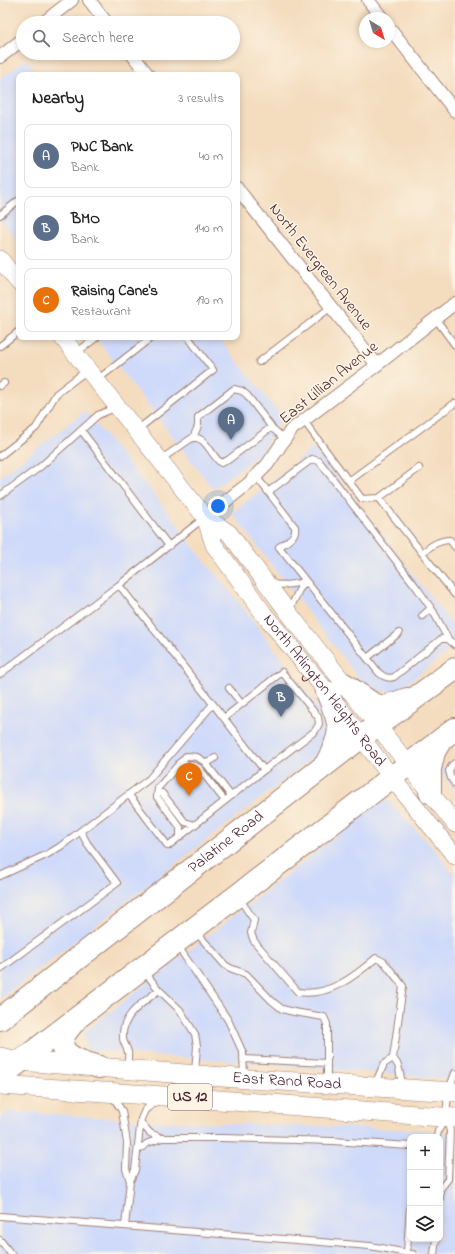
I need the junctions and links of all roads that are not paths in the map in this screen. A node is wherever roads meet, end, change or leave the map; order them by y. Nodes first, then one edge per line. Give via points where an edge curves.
1 (72, 0) edge
2 (89, 0) edge
3 (368, 0) edge
4 (377, 12) edge
5 (52, 16) edge
6 (102, 16) edge
7 (395, 35) edge
8 (16, 44) edge
9 (0, 57) edge
10 (136, 60) edge
11 (146, 72) edge
12 (455, 111) edge
13 (240, 192) edge
14 (16, 202) edge
15 (0, 215) edge
16 (0, 258) edge
17 (16, 279) edge
18 (455, 303) edge
19 (331, 307) junction
20 (439, 315) junction
21 (16, 333) edge
22 (64, 340) edge
23 (93, 340) edge
24 (147, 340) edge
25 (190, 340) edge
26 (455, 345) edge
27 (0, 346) edge
28 (75, 354) junction
29 (259, 362) dead end
30 (377, 365) junction
31 (92, 375) junction
32 (455, 402) edge
33 (117, 407) junction
34 (304, 421) junction
35 (273, 429) junction
36 (81, 430) junction
37 (136, 431) junction
38 (193, 438) junction
39 (285, 439) junction
40 (0, 456) edge
41 (160, 461) junction
42 (419, 468) dead end
43 (256, 476) junction
44 (349, 481) junction
45 (268, 492) junction
46 (0, 496) edge
47 (379, 498) junction
48 (205, 517) junction
49 (169, 546) junction
50 (455, 546) edge
51 (422, 553) junction
52 (306, 581) junction
53 (267, 584) junction
54 (119, 585) junction
55 (455, 595) edge
56 (431, 608) junction
57 (288, 612) junction
58 (422, 616) dead end
59 (399, 633) dead end
60 (448, 639) junction
61 (455, 646) edge
62 (367, 658) junction
63 (455, 669) edge
64 (0, 674) edge
65 (229, 688) dead end
66 (335, 688) junction
67 (420, 695) junction
68 (214, 704) junction
69 (242, 704) junction
70 (224, 718) junction
71 (369, 732) junction
72 (448, 734) edge
73 (215, 758) dead end
74 (179, 763) junction
75 (455, 763) edge
76 (206, 764) junction
77 (324, 767) junction
78 (264, 770) junction
79 (400, 772) junction
80 (455, 784) edge
81 (158, 792) junction
82 (430, 792) junction
83 (129, 795) junction
84 (231, 796) junction
85 (225, 801) junction
86 (455, 822) edge
87 (195, 825) junction
88 (81, 832) junction
89 (180, 836) junction
90 (455, 856) edge
91 (0, 876) edge
92 (238, 896) junction
93 (193, 929) junction
94 (176, 942) junction
95 (0, 969) edge
96 (141, 969) junction
97 (159, 990) junction
98 (77, 1018) junction
99 (0, 1019) edge
100 (393, 1058) junction
101 (10, 1059) edge
102 (243, 1059) junction
103 (327, 1063) junction
104 (99, 1067) junction
105 (126, 1069) junction
106 (455, 1073) edge
107 (194, 1074) junction
108 (0, 1077) edge
109 (244, 1079) junction
110 (327, 1084) junction
111 (0, 1085) edge
112 (374, 1087) junction
113 (403, 1089) junction
114 (110, 1092) junction
115 (451, 1092) edge
116 (165, 1096) junction
117 (451, 1118) edge
118 (141, 1124) junction
119 (438, 1134) edge
120 (162, 1138) junction
121 (407, 1146) edge
122 (138, 1150) junction
123 (130, 1181) junction
124 (443, 1185) edge
125 (410, 1206) edge
126 (0, 1216) edge
127 (125, 1226) junction
128 (0, 1240) edge
129 (436, 1242) edge
130 (410, 1253) edge
131 (11, 1254) edge
132 (434, 1254) edge

1 - 5 street
2 - 6 street
3 - 4 street
7 - 12 street
8 - 9 street
10 - 11 street
13 - 19 street, North Evergreen Avenue
14 - 15 lane
16 - 17 main road
18 - 20 street, East Lillian Avenue
19 - 29 lane
19 - 30 street, North Evergreen Avenue
20 - 26 lane
20 - 30 street, East Lillian Avenue
21 - 27 lane
22 - 28 main road, North Arlington Heights Road
23 - 28 lane
24 - 31 lane
25 - 37 lane via 213,370
28 - 31 main road, North Arlington Heights Road
30 - 34 street, East Lillian Avenue
31 - 33 main road, North Arlington Heights Road
31 - 40 lane via 56,394 36,428
32 - 44 lane
33 - 36 lane via 98,415
33 - 37 main road, North Arlington Heights Road
34 - 39 street, East Lillian Avenue via 291,430
34 - 44 lane
35 - 38 lane via 268,429 221,463 202,440
35 - 38 lane via 246,395 234,389 198,417 198,426
35 - 39 lane
36 - 46 lane via 40,467
36 - 49 lane
37 - 41 main road, North Arlington Heights Road
38 - 41 lane
39 - 43 street, East Lillian Avenue
41 - 48 main road, North Arlington Heights Road
42 - 47 lane
43 - 45 lane
43 - 48 street, East Lillian Avenue
44 - 47 lane via 362,499
45 - 52 lane via 296,527 294,536 279,548
45 - 56 lane via 312,460 319,461
47 - 51 lane
48 - 49 lane
48 - 53 main road, North Arlington Heights Road via 229,532
48 - 66 main road, North Arlington Heights Road via 214,545 264,614
49 - 54 lane
50 - 51 lane via 450,540 443,540
51 - 55 lane
52 - 53 lane via 283,586
52 - 57 lane
52 - 62 lane
53 - 57 main road, North Arlington Heights Road
54 - 64 lane
54 - 68 lane
56 - 58 lane
56 - 60 lane
57 - 66 main road, North Arlington Heights Road
59 - 62 lane
60 - 61 lane
60 - 62 lane via 441,639 390,678 379,673
63 - 67 highway, Palatine Road
65 - 69 lane
66 - 67 highway via 384,707
66 - 71 main road, North Arlington Heights Road
66 - 77 highway via 339,736
67 - 71 highway, Palatine Road
68 - 70 lane
68 - 83 lane via 149,779
69 - 70 lane
69 - 78 lane via 282,672 318,717 319,724 315,731
70 - 78 lane
71 - 77 highway, Palatine Road
71 - 79 main road, North Arlington Heights Road
72 - 79 highway
72 - 82 highway via 434,752 430,769
73 - 76 lane
74 - 76 lane via 186,756 192,756
74 - 81 lane via 158,788
74 - 85 lane via 199,768
75 - 80 lane via 449,771
76 - 84 lane
77 - 99 highway, Palatine Road
78 - 84 lane
79 - 82 main road, North Arlington Heights Road
79 - 90 main road, North Arlington Heights Road
79 - 92 highway
81 - 87 lane via 162,793 185,822
81 - 89 lane via 157,797 180,827
82 - 86 main road, North Arlington Heights Road
83 - 88 lane
83 - 89 lane via 168,846
84 - 85 lane
85 - 87 lane
87 - 89 lane
88 - 91 lane via 48,854
88 - 95 lane via 117,883
92 - 93 highway
92 - 100 lane via 254,920 254,941 298,992 325,991 354,976 376,958 384,962 402,986
93 - 94 highway
93 - 103 lane via 225,965 246,974 277,1005 288,1011 324,1017 327,1024
94 - 96 highway
94 - 102 lane via 228,1020 243,1053
96 - 97 lane
96 - 98 highway
97 - 105 lane via 134,1011 123,1026 123,1039 128,1052
97 - 107 lane via 180,1010 195,1034 197,1046
98 - 101 highway
98 - 104 highway via 64,1036 63,1047 73,1058
100 - 112 lane via 384,1064
100 - 113 lane via 398,1065
101 - 104 main road, East Rand Road / US 12
101 - 108 highway
102 - 103 lane
102 - 109 lane
103 - 110 lane
104 - 105 main road, East Rand Road / US 12
105 - 107 main road, East Rand Road / US 12
106 - 115 lane
107 - 109 main road, East Rand Road / US 12
109 - 110 main road, East Rand Road / US 12
110 - 112 main road, East Rand Road / US 12
111 - 114 main road, East Rand Road / US 12
112 - 113 main road, East Rand Road / US 12
113 - 115 main road, East Rand Road / US 12
114 - 116 main road, East Rand Road / US 12
114 - 123 lane via 122,1111 127,1143 126,1169
115 - 117 lane
116 - 117 main road, East Rand Road / US 12
116 - 118 lane via 145,1110
117 - 119 lane
117 - 124 lane via 448,1179
118 - 120 lane via 150,1133
118 - 122 lane
120 - 121 lane via 333,1141
120 - 122 lane
122 - 123 lane via 135,1170
123 - 127 lane
125 - 130 lane
126 - 127 lane
127 - 130 lane via 370,1246
128 - 131 lane
129 - 132 lane

